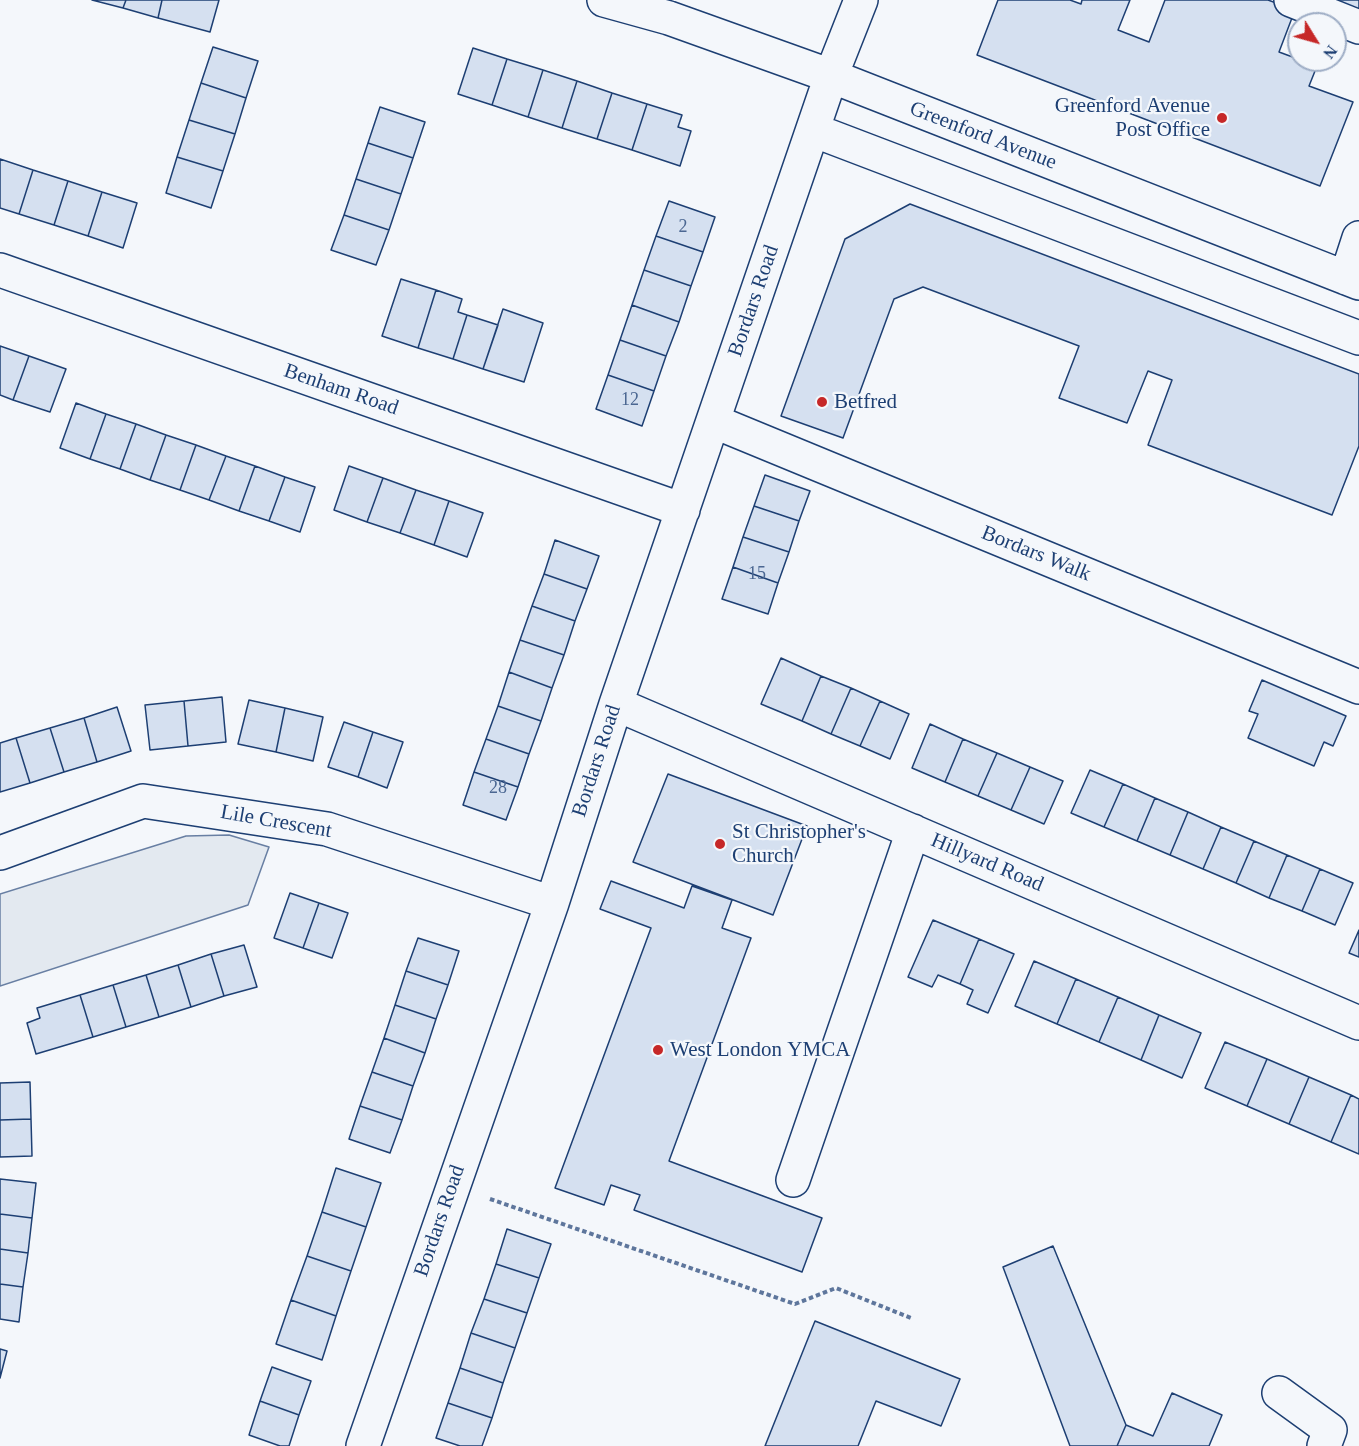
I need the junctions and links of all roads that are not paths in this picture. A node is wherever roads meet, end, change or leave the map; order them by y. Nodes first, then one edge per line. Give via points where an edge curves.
1 (604, 0) edge
2 (861, 0) edge
3 (1292, 0) edge
4 (1359, 27) edge
5 (831, 76) junction
6 (813, 130) junction
7 (1359, 238) edge
8 (0, 270) edge
9 (1352, 280) edge
10 (1359, 338) edge
11 (714, 421) junction
12 (683, 510) junction
13 (1359, 687) edge
14 (616, 704) junction
15 (913, 831) junction
16 (0, 853) edge
17 (552, 903) junction
18 (1359, 1023) edge
19 (793, 1180) dead end
20 (1279, 1393) dead end
21 (363, 1446) edge
22 (1324, 1446) edge

1 - 5 street, Greenford Avenue via 669,18
2 - 5 street, Bordars Road
3 - 4 street
5 - 6 street, Bordars Road
5 - 9 street, Greenford Avenue
6 - 10 street
6 - 11 street, Bordars Road
7 - 9 street
8 - 12 street, Benham Road
11 - 12 street, Bordars Road
11 - 13 street, Bordars Walk
12 - 14 street, Bordars Road
14 - 15 street, Hillyard Road
14 - 17 street, Bordars Road
15 - 18 street, Hillyard Road
15 - 19 street
16 - 17 street, Lile Crescent via 143,801 327,829
17 - 21 street, Bordars Road
20 - 22 street via 1330,1430

